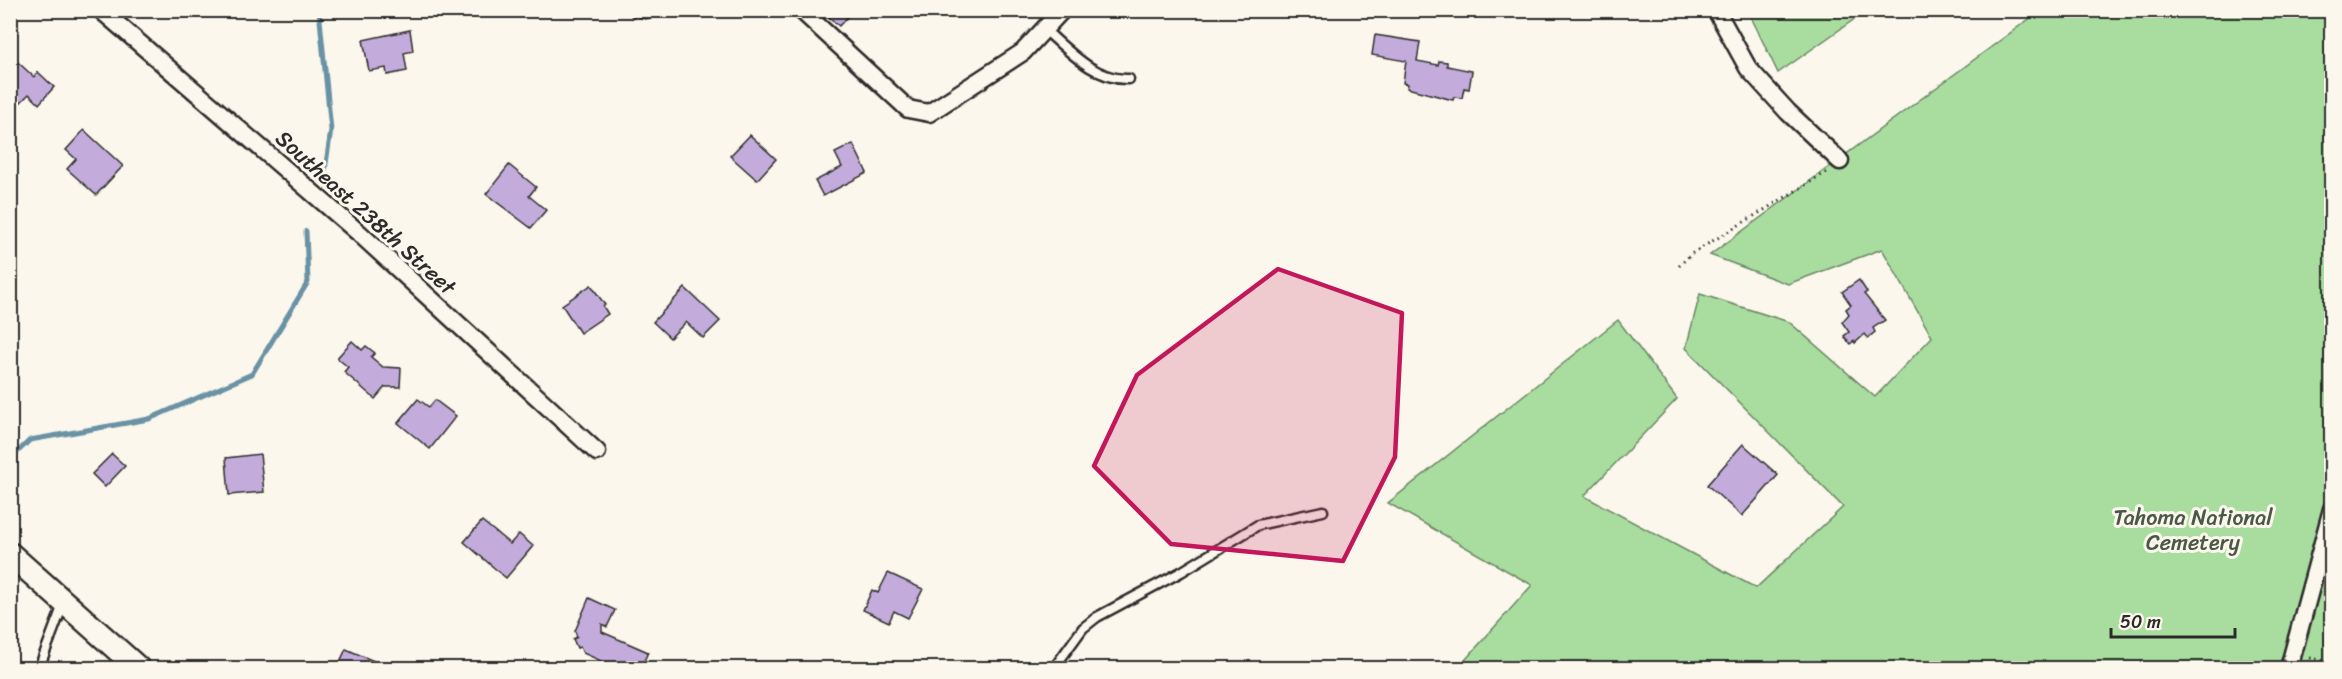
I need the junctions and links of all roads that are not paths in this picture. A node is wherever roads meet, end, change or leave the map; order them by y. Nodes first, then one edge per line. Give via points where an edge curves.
1 (101, 10) edge
2 (801, 10) edge
3 (1062, 10) edge
4 (1716, 10) edge
5 (1045, 30) junction
6 (1129, 79) dead end
7 (1840, 161) road end
8 (597, 452) dead end
9 (2331, 509) edge
10 (1323, 511) dead end
11 (10, 554) edge
12 (64, 602) junction
13 (39, 669) edge
14 (138, 669) edge
15 (1054, 669) edge
16 (2289, 669) edge

1 - 8 street, Southeast 238th Street via 359,233
2 - 5 street via 908,108 929,113 1013,58
3 - 5 street
4 - 7 street via 1748,68
5 - 6 lane via 1079,59 1108,76
9 - 16 street
10 - 15 lane via 1258,525 1181,572 1097,616 1083,628
11 - 12 main road
12 - 13 lane
12 - 14 main road

